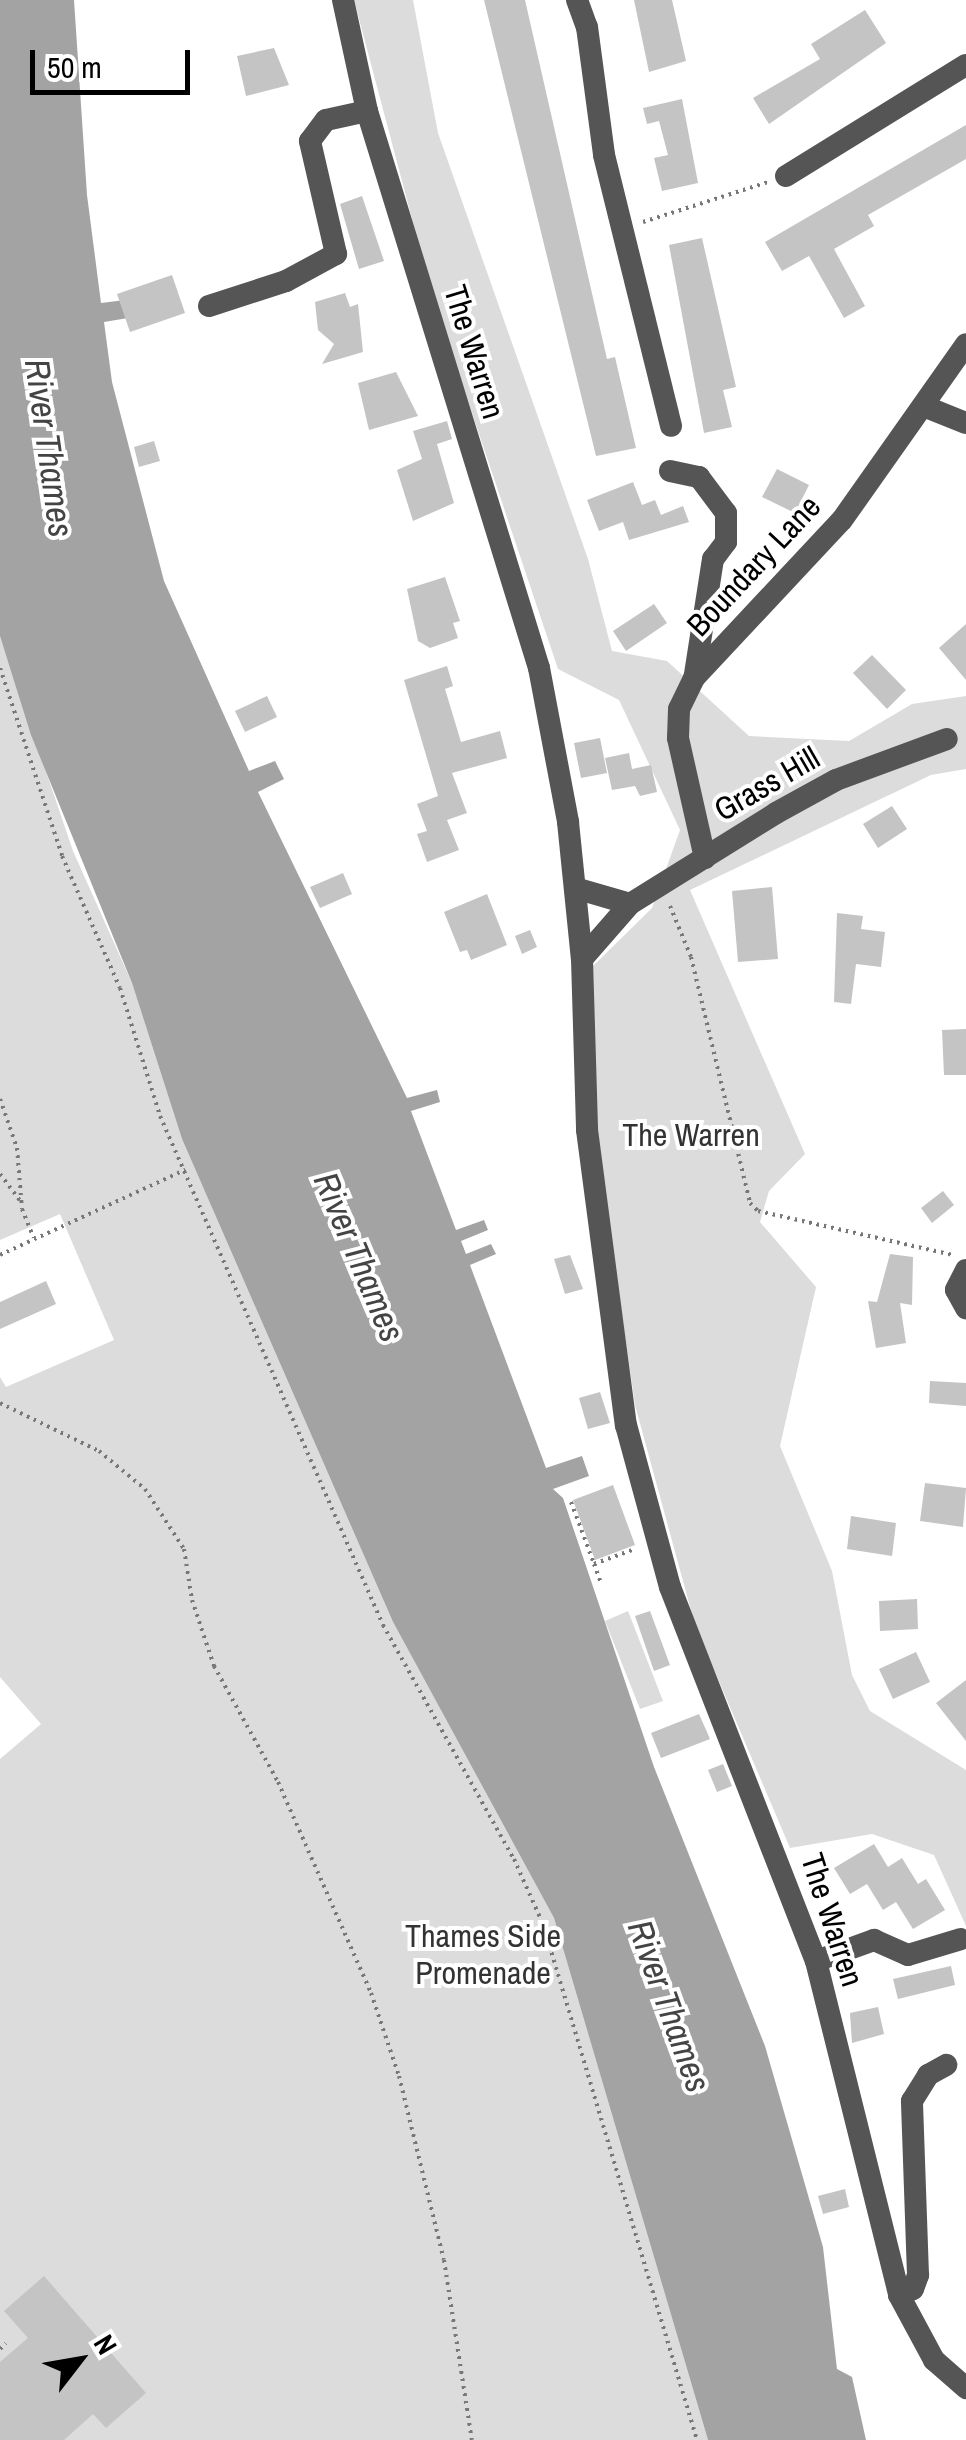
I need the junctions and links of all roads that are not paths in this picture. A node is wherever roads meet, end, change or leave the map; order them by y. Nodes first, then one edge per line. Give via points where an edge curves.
1 (343, 0) edge
2 (577, 0) edge
3 (966, 65) edge
4 (367, 111) junction
5 (786, 176) road end
6 (209, 306) dead end
7 (966, 344) edge
8 (926, 408) junction
9 (966, 423) edge
10 (671, 426) dead end
11 (670, 471) dead end
12 (694, 678) junction
13 (947, 739) dead end
14 (704, 858) junction
15 (575, 888) junction
16 (630, 904) junction
17 (582, 959) junction
18 (962, 1265) edge
19 (966, 1308) edge
20 (961, 1939) dead end
21 (816, 1961) junction
22 (946, 2065) dead end
23 (899, 2295) junction
24 (966, 2388) edge

1 - 4 street, The Warren
2 - 10 street via 587,27 604,155
3 - 5 street
4 - 6 street via 326,120 310,141 336,254 286,281
4 - 15 street, The Warren via 538,668
7 - 8 street, Boundary Lane
8 - 9 street
8 - 12 street, Boundary Lane via 842,520
11 - 12 street via 699,477 726,513 726,542 713,558
12 - 14 street, Boundary Lane via 678,708 678,738
13 - 14 street, Grass Hill via 836,780
14 - 16 street, Grass Hill
15 - 16 street
15 - 17 street, The Warren
16 - 17 street, Grass Hill
17 - 21 street, The Warren via 587,1130 626,1425 670,1586
18 - 19 street via 956,1290
20 - 21 street via 908,1955 874,1940
21 - 23 street, The Warren
22 - 23 street via 928,2075 912,2100 918,2274 913,2289
23 - 24 street, The Warren via 934,2360

